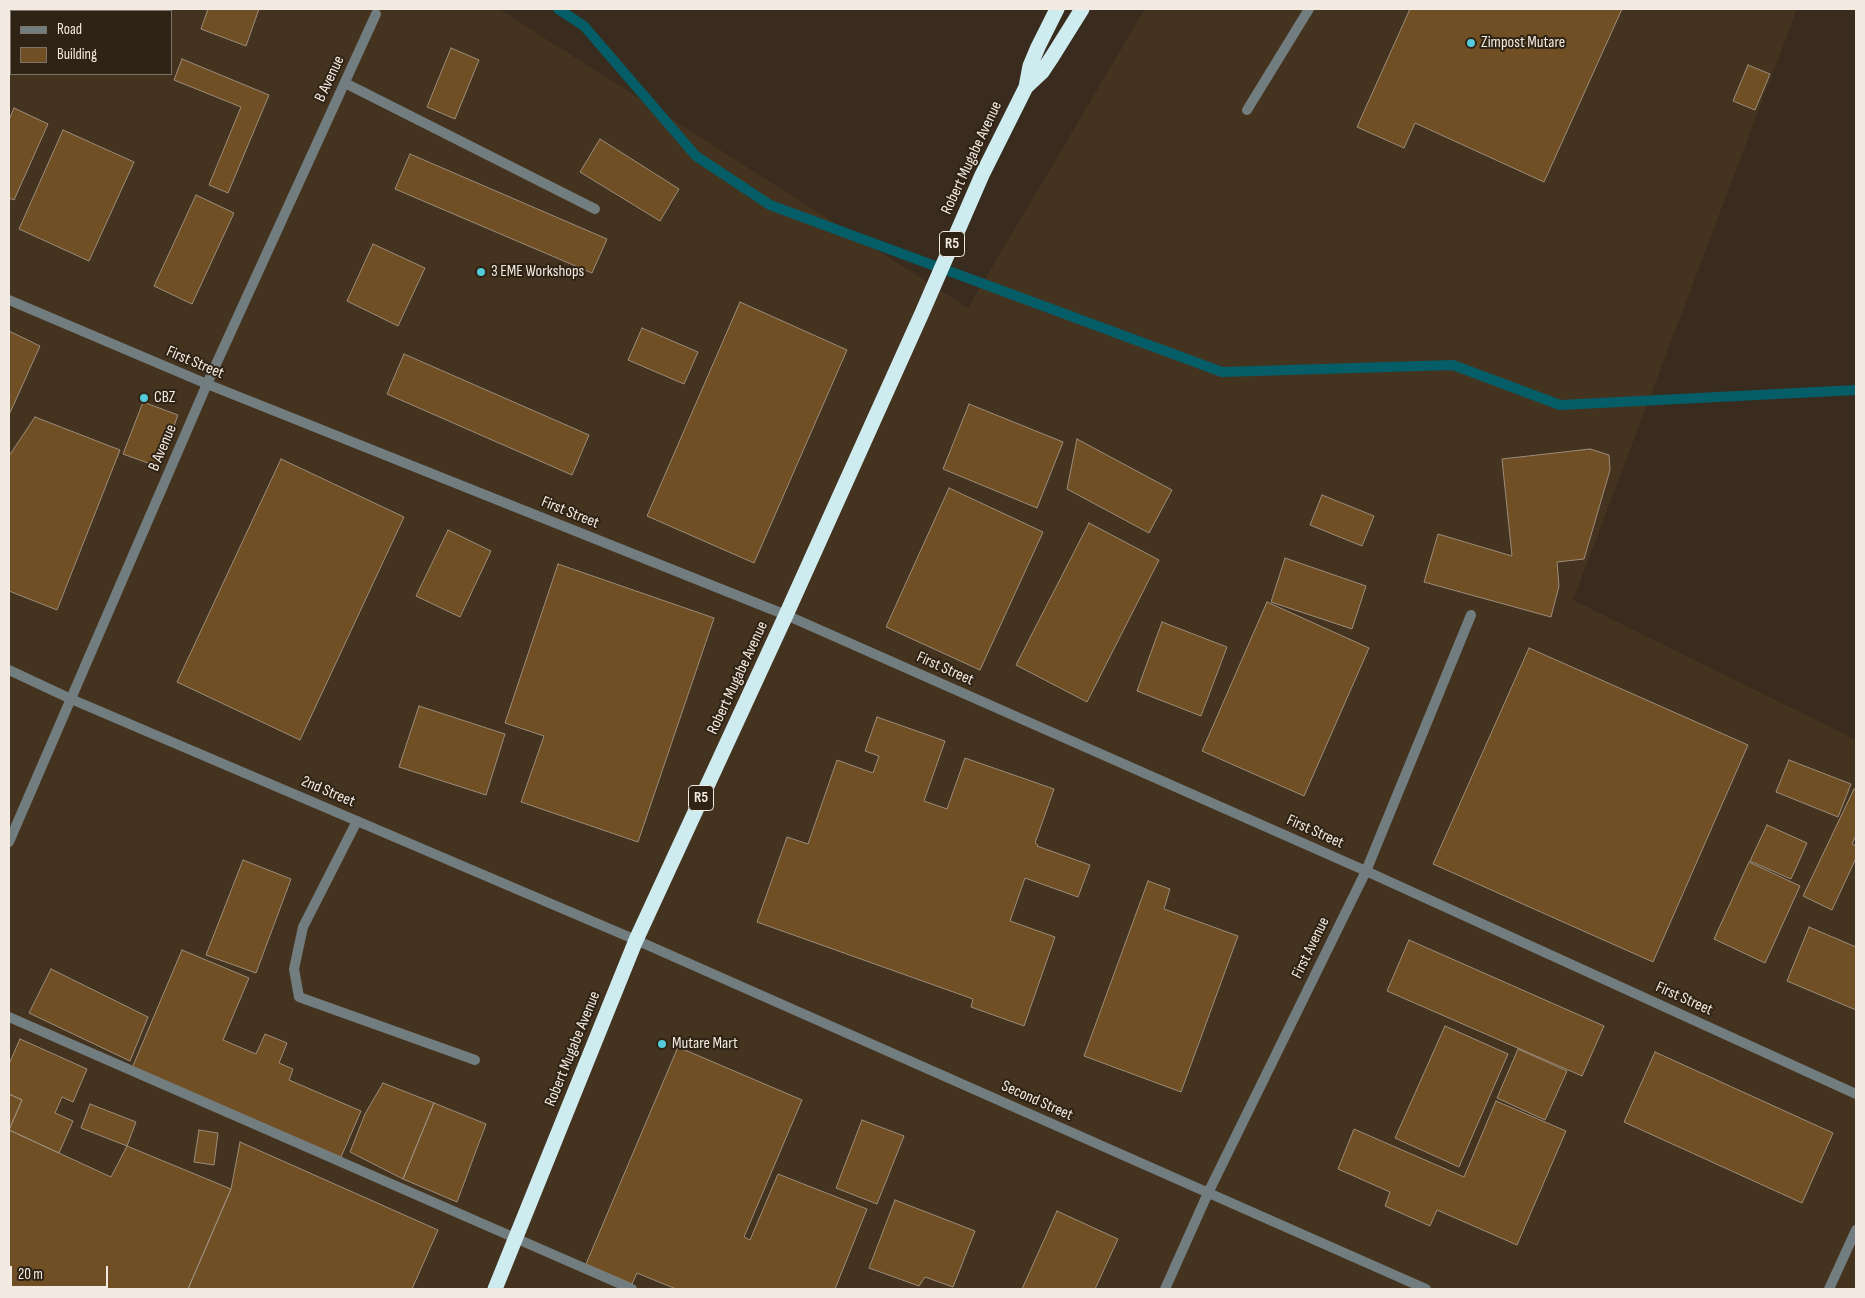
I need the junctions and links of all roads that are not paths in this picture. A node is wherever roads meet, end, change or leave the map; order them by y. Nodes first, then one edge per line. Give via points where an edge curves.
1 (1058, 9) edge
2 (1082, 9) edge
3 (1309, 9) edge
4 (376, 14) dead end
5 (345, 82) junction
6 (1026, 87) junction
7 (1247, 110) dead end
8 (596, 209) dead end
9 (9, 300) edge
10 (207, 384) junction
11 (786, 615) junction
12 (1471, 615) dead end
13 (9, 670) edge
14 (70, 699) junction
15 (357, 821) junction
16 (9, 842) edge
17 (1366, 871) junction
18 (636, 940) junction
19 (9, 1016) edge
20 (475, 1060) dead end
21 (1856, 1094) edge
22 (1208, 1193) junction
23 (1856, 1230) edge
24 (516, 1238) junction
25 (495, 1289) edge
26 (632, 1289) edge
27 (1165, 1289) edge
28 (1426, 1289) edge
29 (1829, 1289) edge

1 - 6 highway, Robert Mugabe Avenue / R5 via 1030,66
2 - 6 highway, Robert Mugabe Avenue / R5 via 1042,72
3 - 7 street
4 - 5 street, B Avenue
5 - 8 street
5 - 10 street, B Avenue
6 - 11 highway, Robert Mugabe Avenue / R5 via 982,175
9 - 10 street, First Street
10 - 11 street, First Street
10 - 14 street, B Avenue
11 - 17 street, First Street
11 - 18 highway, Robert Mugabe Avenue / R5
12 - 17 street, First Avenue
13 - 14 street, 2nd Street
14 - 15 street, 2nd Street
14 - 16 street, B Avenue
15 - 18 street, 2nd Street
15 - 20 street via 303,927 294,968 299,997
17 - 21 street, First Street
17 - 22 street, First Avenue
18 - 22 street, Second Street
18 - 24 highway, Robert Mugabe Avenue / R5
19 - 24 street
22 - 27 street, First Avenue
22 - 28 street, Second Street
23 - 29 street
24 - 25 highway, Robert Mugabe Avenue / R5
24 - 26 street

